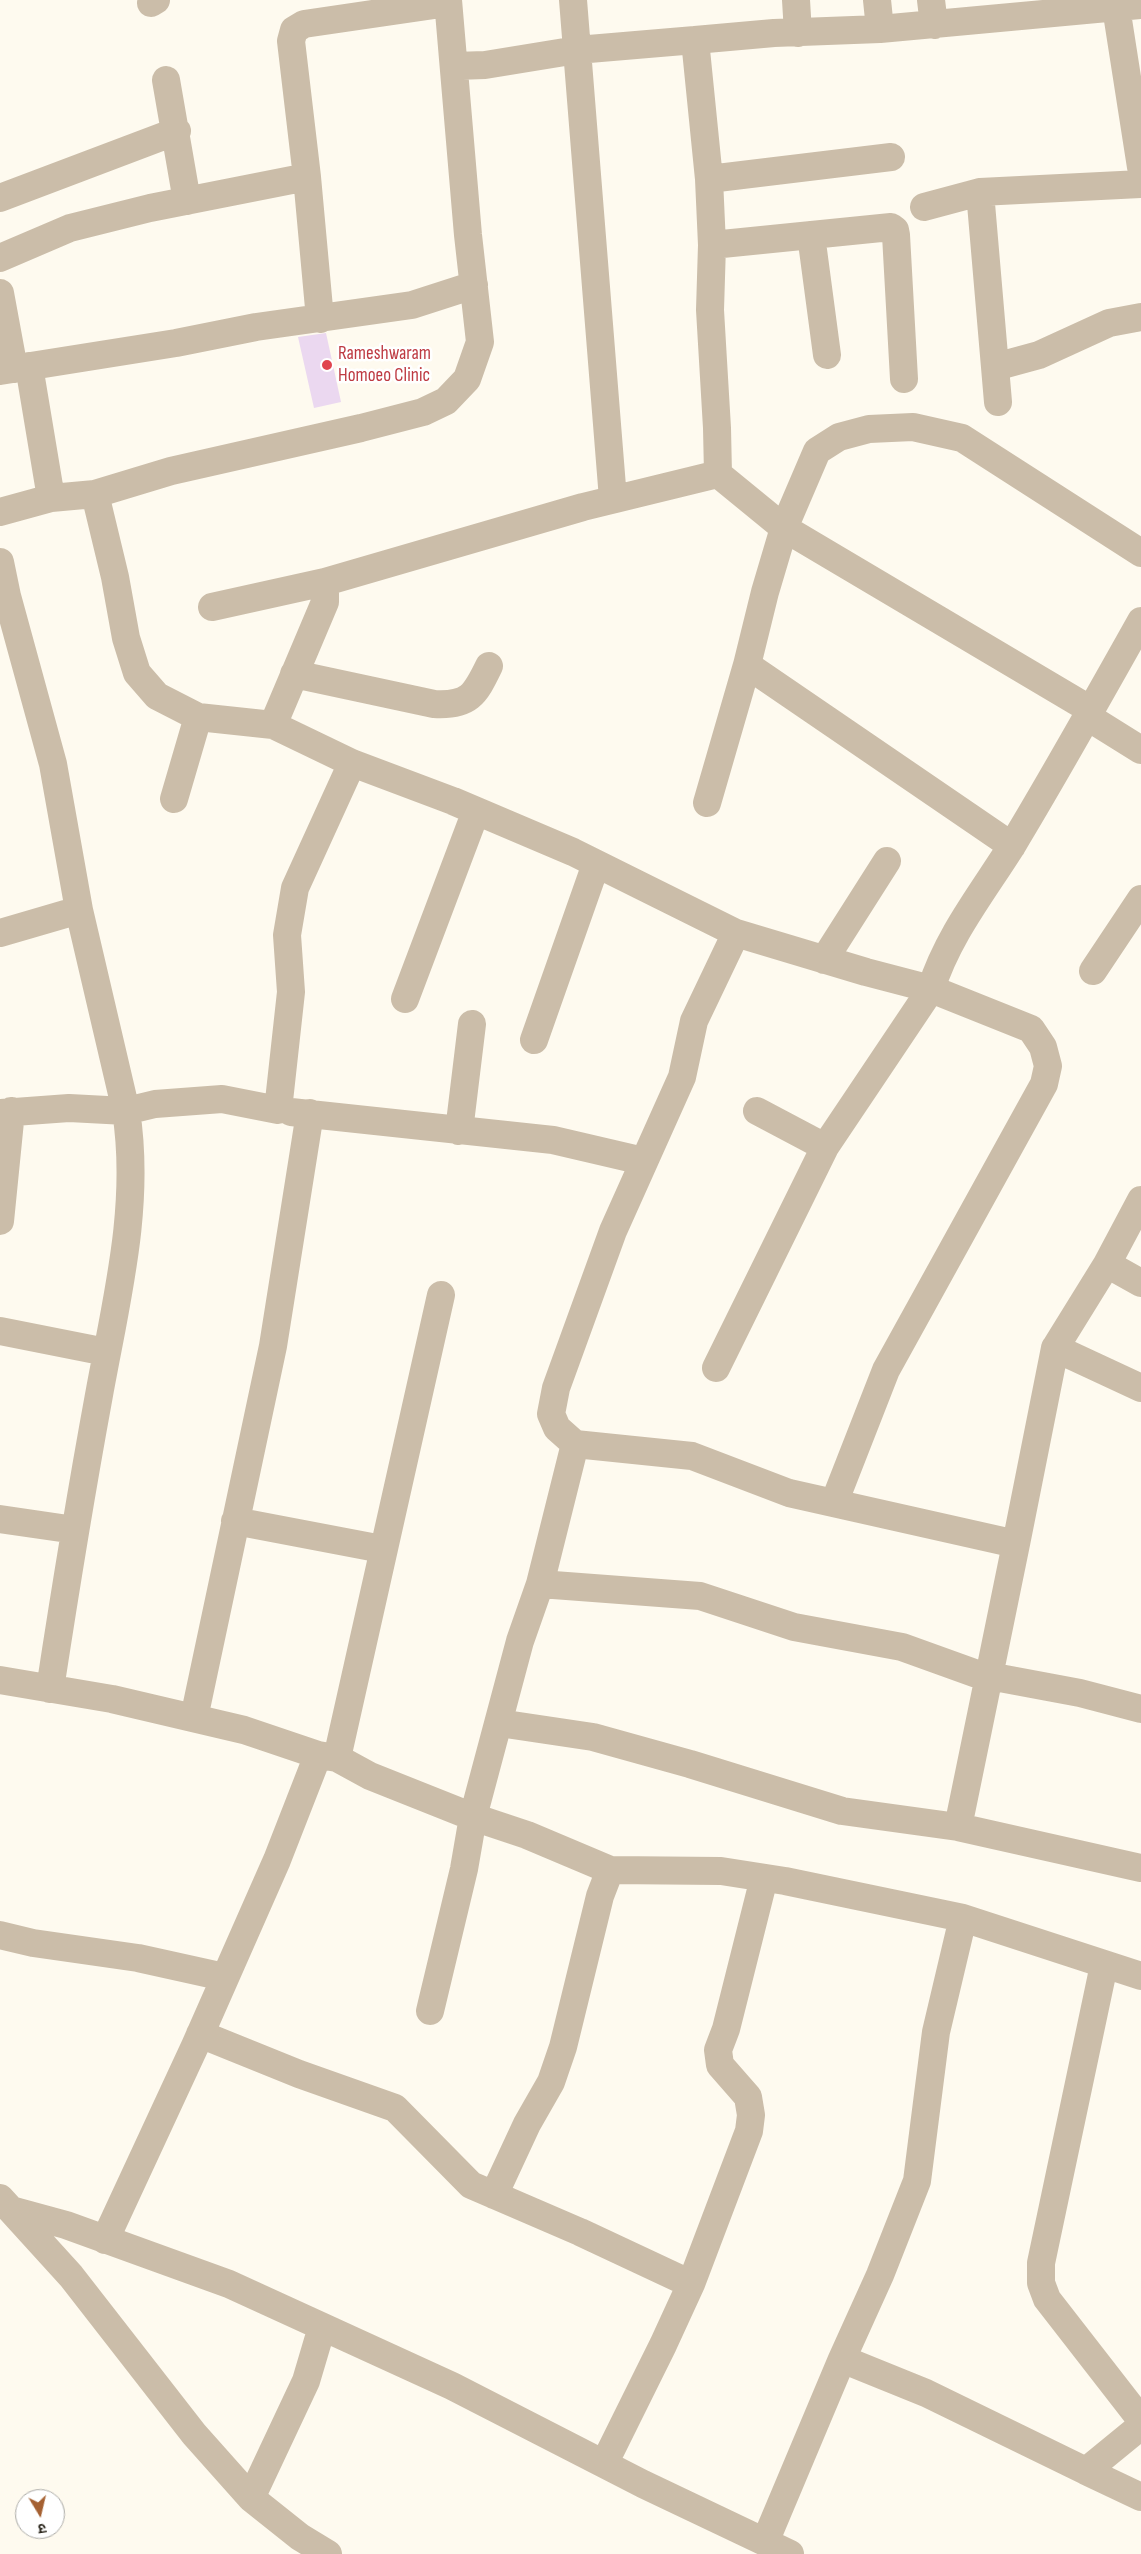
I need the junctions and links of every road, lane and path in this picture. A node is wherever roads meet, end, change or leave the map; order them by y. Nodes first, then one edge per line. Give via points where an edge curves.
1 (573, 0) edge
2 (796, 0) edge
3 (877, 0) edge
4 (448, 2) edge
5 (1071, 5) edge
6 (1128, 6) edge
7 (932, 12) edge
8 (880, 30) junction
9 (798, 32) junction
10 (695, 40) junction
11 (577, 50) junction
12 (455, 66) junction
13 (166, 80) dead end
14 (177, 131) junction
15 (890, 157) dead end
16 (1141, 166) edge
17 (307, 177) junction
18 (708, 179) junction
19 (1141, 184) edge
20 (980, 192) junction
21 (0, 198) edge
22 (187, 201) junction
23 (924, 207) dead end
24 (811, 235) junction
25 (712, 246) junction
26 (0, 258) edge
27 (474, 285) junction
28 (0, 293) edge
29 (1141, 317) edge
30 (320, 319) junction
31 (827, 355) dead end
32 (995, 366) junction
33 (14, 369) edge
34 (904, 379) dead end
35 (998, 402) dead end
36 (718, 474) junction
37 (95, 494) junction
38 (51, 498) junction
39 (613, 499) junction
40 (0, 512) edge
41 (784, 528) junction
42 (1141, 553) edge
43 (0, 562) edge
44 (325, 582) junction
45 (212, 607) dead end
46 (1141, 621) edge
47 (747, 665) junction
48 (489, 666) dead end
49 (294, 674) junction
50 (1090, 714) junction
51 (198, 717) junction
52 (273, 726) junction
53 (1141, 750) edge
54 (352, 763) junction
55 (174, 799) dead end
56 (708, 803) dead end
57 (476, 811) junction
58 (1012, 846) junction
59 (887, 861) dead end
60 (596, 864) junction
61 (1141, 899) edge
62 (79, 910) junction
63 (0, 933) edge
64 (736, 933) junction
65 (824, 960) junction
66 (1093, 971) dead end
67 (931, 989) junction
68 (406, 999) dead end
69 (472, 1024) dead end
70 (534, 1040) dead end
71 (278, 1110) junction
72 (126, 1111) junction
73 (757, 1111) dead end
74 (5, 1112) edge
75 (310, 1113) junction
76 (459, 1132) junction
77 (825, 1147) junction
78 (643, 1161) junction
79 (1141, 1200) edge
80 (0, 1221) edge
81 (1107, 1264) junction
82 (1141, 1284) edge
83 (441, 1296) dead end
84 (0, 1331) edge
85 (1056, 1348) junction
86 (106, 1352) junction
87 (716, 1368) dead end
88 (1141, 1388) edge
89 (575, 1444) junction
90 (834, 1503) junction
91 (0, 1519) edge
92 (235, 1521) junction
93 (75, 1530) junction
94 (1016, 1544) junction
95 (382, 1549) junction
96 (540, 1584) junction
97 (989, 1676) junction
98 (0, 1680) edge
99 (50, 1689) junction
100 (1141, 1709) edge
101 (194, 1718) junction
102 (498, 1723) junction
103 (328, 1757) junction
104 (473, 1817) junction
105 (958, 1827) junction
106 (1141, 1868) edge
107 (610, 1870) junction
108 (764, 1878) junction
109 (963, 1918) junction
110 (0, 1935) edge
111 (1104, 1965) junction
112 (1141, 1976) edge
113 (224, 1977) junction
114 (430, 2011) dead end
115 (200, 2034) junction
116 (494, 2195) junction
117 (5, 2204) edge
118 (105, 2240) junction
119 (690, 2284) junction
120 (322, 2326) junction
121 (842, 2359) junction
122 (1141, 2420) edge
123 (1141, 2426) edge
124 (604, 2464) junction
125 (1086, 2471) junction
126 (1141, 2497) edge
127 (251, 2498) junction
128 (765, 2542) junction
129 (328, 2554) edge
130 (790, 2554) edge

1 - 11 street
2 - 9 street
3 - 8 street
4 - 12 street
4 - 17 street via 304,24 294,30 290,41
5 - 6 street
5 - 7 street
6 - 16 street
7 - 8 street
8 - 9 street
9 - 10 street
10 - 11 street
10 - 18 street
11 - 12 street via 485,65
11 - 39 street
12 - 27 street
13 - 14 street
14 - 21 street
14 - 22 street
15 - 18 street
17 - 22 street
17 - 30 street
18 - 25 street
19 - 20 street
20 - 23 street
20 - 32 street
22 - 26 street via 70,228
24 - 25 street
24 - 31 street
24 - 34 street via 884,227 895,230
25 - 36 street via 710,310
27 - 30 street via 412,305
27 - 37 street via 480,342 467,380 446,401 424,412 172,471
28 - 33 street
29 - 32 street via 1109,323 1039,356
30 - 33 street
32 - 35 street
33 - 38 street
36 - 39 street
36 - 41 street
37 - 38 street
37 - 51 street via 126,638 137,673 157,696
38 - 40 street
39 - 44 street
41 - 42 street via 817,451 839,437 869,428 913,427 962,438
41 - 47 street
41 - 50 street
43 - 62 street via 53,764
44 - 45 street
44 - 49 street via 325,602
46 - 50 street
47 - 56 street
47 - 58 street
48 - 49 street via 477,691 464,702 451,705
49 - 52 street
50 - 53 street
50 - 58 street
51 - 52 street
51 - 55 street
52 - 54 street
54 - 57 street
54 - 71 street via 295,888 287,935 291,992
57 - 60 street
57 - 68 street
58 - 67 street via 952,937
59 - 65 street
60 - 64 street
60 - 70 street
61 - 66 street
62 - 63 street
62 - 72 street
64 - 65 street
64 - 78 street via 694,1021 682,1077
65 - 67 street
67 - 77 street
67 - 90 street via 1031,1030 1043,1047 1048,1066 1044,1084 886,1370
69 - 76 street
71 - 72 street via 222,1100 155,1104
71 - 75 street
72 - 74 street via 69,1108
72 - 86 street via 131,1141 128,1235
73 - 77 street
74 - 80 street
75 - 76 street
75 - 92 street via 273,1346
76 - 78 street via 553,1140
77 - 87 street
78 - 89 street via 613,1231 556,1388 551,1414 557,1428
79 - 81 street
81 - 82 street
81 - 85 street
83 - 95 street
84 - 86 street
85 - 88 street
85 - 94 street
86 - 93 street
89 - 90 street via 692,1456 789,1493
89 - 96 street
90 - 94 street
91 - 93 street
92 - 95 street
92 - 101 street
93 - 99 street
94 - 97 street
95 - 103 street
96 - 97 street via 700,1596 794,1627 902,1647
96 - 102 street via 520,1641
97 - 100 street via 1080,1693
97 - 105 street
98 - 99 street
99 - 101 street
101 - 103 street
102 - 104 street
102 - 105 street via 593,1737 842,1811
103 - 104 street
103 - 113 street
104 - 107 street via 527,1835
104 - 114 street
105 - 106 street
107 - 108 street via 721,1871
107 - 116 street via 600,1896 563,2047 551,2082 527,2124
108 - 109 street
108 - 119 street via 718,2050 720,2065 748,2097 749,2131
109 - 111 street
109 - 121 street via 936,2032 916,2181 880,2275
110 - 113 street via 138,1958
111 - 112 street
111 - 122 street via 1041,2262 1041,2283 1047,2299
113 - 115 street
115 - 116 street via 395,2108 471,2185
115 - 118 street
116 - 119 street
117 - 118 street
117 - 127 street via 71,2276 194,2434
118 - 120 street via 229,2284
119 - 124 street
120 - 124 street via 452,2386
120 - 127 street via 306,2381
121 - 125 street via 926,2393
121 - 128 street
123 - 125 street
124 - 128 street
125 - 126 street
127 - 129 street via 300,2537
128 - 130 street

